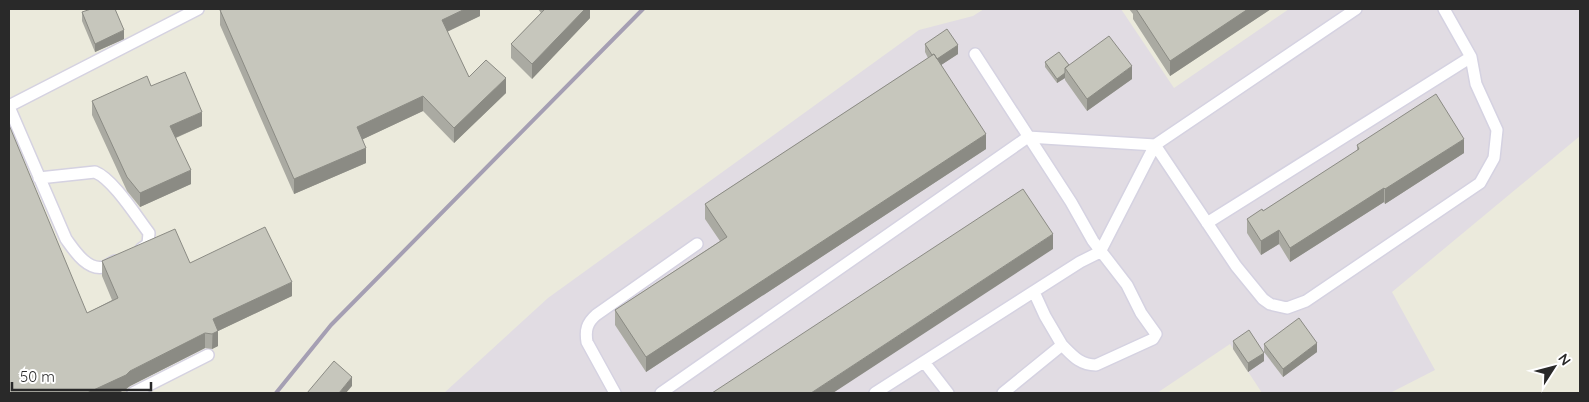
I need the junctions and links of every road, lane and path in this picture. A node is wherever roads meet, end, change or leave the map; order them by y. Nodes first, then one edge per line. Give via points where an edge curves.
1 (198, 9) edge
2 (1356, 9) edge
3 (1444, 9) edge
4 (975, 54) dead end
5 (1471, 57) junction
6 (9, 107) edge
7 (1028, 137) junction
8 (1155, 145) junction
9 (39, 178) junction
10 (1206, 223) junction
11 (697, 244) dead end
12 (1100, 252) junction
13 (1034, 292) junction
14 (1062, 345) junction
15 (208, 355) dead end
16 (924, 362) junction
17 (133, 393) edge
18 (616, 393) edge
19 (661, 393) edge
20 (875, 393) edge
21 (948, 393) edge
22 (1003, 393) edge

1 - 6 lane
2 - 8 lane
3 - 5 lane
4 - 7 lane
5 - 10 lane
5 - 10 lane via 1476,84 1497,130 1494,158 1480,183 1306,301 1288,308 1263,299
6 - 9 lane
7 - 8 lane
7 - 12 lane
7 - 19 lane
8 - 10 lane
8 - 12 lane
9 - 9 lane via 66,239 88,263 103,267 148,244 149,233 111,183 100,174
11 - 18 lane via 590,320 587,342
12 - 13 lane
12 - 14 lane via 1127,285 1156,337 1096,365 1078,360
13 - 14 lane
13 - 16 lane
14 - 22 lane
15 - 17 lane
16 - 20 lane
16 - 21 lane

